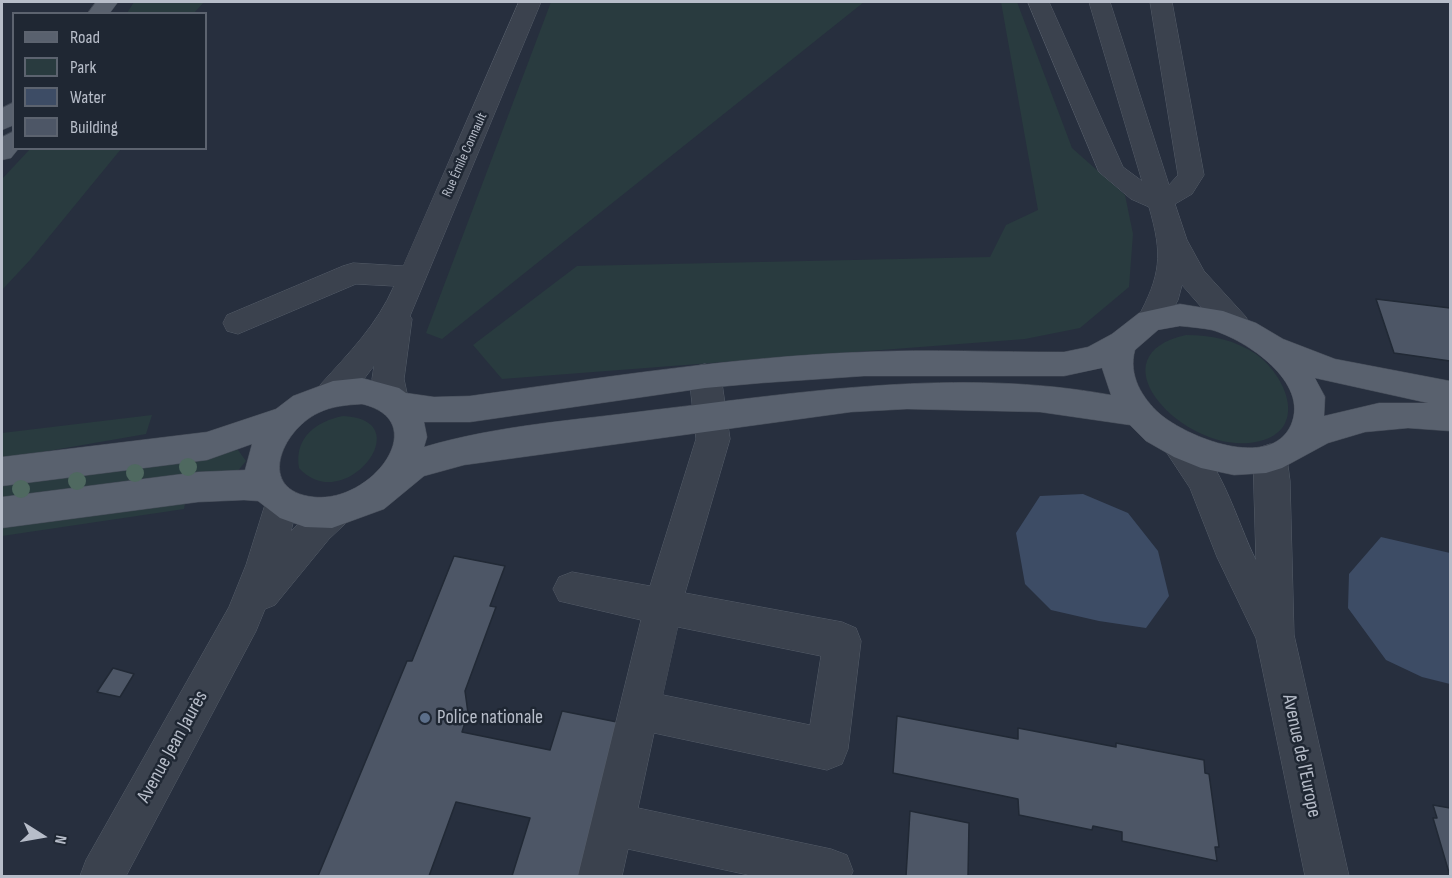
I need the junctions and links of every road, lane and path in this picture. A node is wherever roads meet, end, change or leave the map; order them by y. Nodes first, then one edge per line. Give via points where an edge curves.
1 (530, 2) edge
2 (1038, 2) edge
3 (1100, 2) edge
4 (1161, 2) edge
5 (12, 111) edge
6 (2, 123) edge
7 (1160, 201) junction
8 (1173, 240) junction
9 (412, 277) junction
10 (399, 309) junction
11 (1152, 319) junction
12 (238, 323) dead end
13 (1235, 325) junction
14 (1122, 343) junction
15 (1275, 348) junction
16 (705, 376) junction
17 (332, 393) junction
18 (1450, 394) edge
19 (396, 402) junction
20 (1139, 414) junction
21 (711, 415) junction
22 (1450, 418) edge
23 (285, 419) junction
24 (1178, 444) junction
25 (1283, 451) junction
26 (2, 471) edge
27 (400, 471) junction
28 (274, 495) junction
29 (334, 512) junction
30 (2, 513) edge
31 (572, 589) dead end
32 (663, 606) junction
33 (243, 618) junction
34 (1275, 635) junction
35 (639, 710) junction
36 (612, 824) junction
37 (831, 871) dead end
38 (102, 876) edge
39 (600, 876) edge
40 (1327, 876) edge

1 - 9 street, Rue Émile Connault
2 - 7 street via 1112,172 1140,193
3 - 7 street
4 - 7 street via 1191,175 1182,190
5 - 6 main road
7 - 8 street
8 - 11 street via 1169,287 1164,303
8 - 13 street via 1193,278
9 - 10 street, Rue Émile Connault
9 - 12 street via 353,273
10 - 17 street, Rue Émile Connault via 376,344
10 - 19 street, Rue Émile Connault via 388,379
11 - 13 main road via 1177,314 1206,316
11 - 14 main road via 1134,329
13 - 15 main road
14 - 16 main road via 1095,358 1064,364 864,364
14 - 20 main road via 1117,364 1120,381
15 - 18 main road via 1331,371
15 - 25 main road via 1296,372 1308,397 1309,422
16 - 19 main road via 470,410 434,410
16 - 21 street
17 - 19 main road via 374,391
17 - 23 main road
19 - 27 main road via 410,419 413,435 410,453
20 - 21 main road via 1004,396 872,397
20 - 24 main road
21 - 27 main road via 470,448
21 - 32 street via 713,439
22 - 25 main road via 1374,416 1338,425
23 - 26 main road via 207,446
23 - 28 main road via 267,446 263,460 262,474
24 - 25 main road via 1209,457 1241,462
24 - 34 street, Avenue de l'Europe via 1202,478 1235,557
25 - 34 street, Avenue de l'Europe via 1273,481
27 - 29 main road via 372,498
28 - 29 main road via 296,510
28 - 30 main road via 244,484 198,487
28 - 33 street, Avenue Jean Jaurès via 264,565
29 - 33 street, Avenue Jean Jaurès via 280,570
31 - 32 street
32 - 35 street
32 - 35 street via 842,641 827,749
33 - 38 street, Avenue Jean Jaurès
34 - 40 street, Avenue de l'Europe
35 - 36 street
36 - 37 street
36 - 39 street

